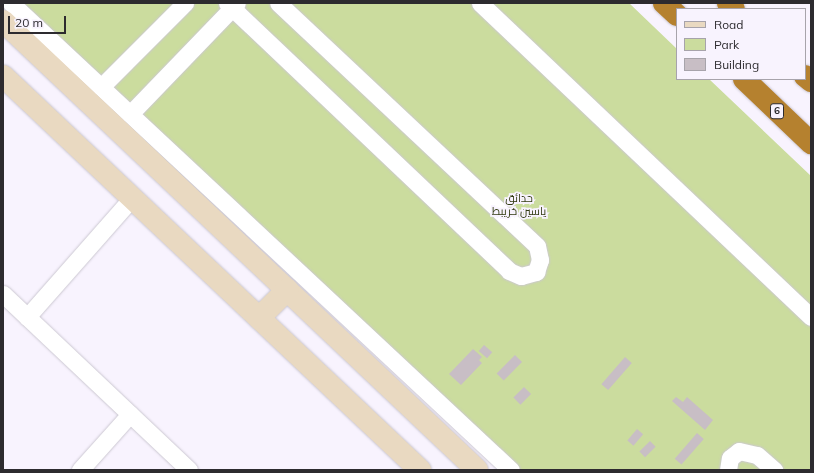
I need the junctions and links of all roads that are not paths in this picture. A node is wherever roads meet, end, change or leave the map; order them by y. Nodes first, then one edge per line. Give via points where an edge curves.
1 (11, 3) edge
2 (185, 3) edge
3 (278, 3) edge
4 (480, 3) edge
5 (664, 3) edge
6 (232, 5) edge
7 (676, 15) edge
8 (3, 21) edge
9 (3, 76) edge
10 (745, 80) edge
11 (102, 87) junction
12 (130, 114) junction
13 (811, 143) edge
14 (132, 198) junction
15 (287, 290) junction
16 (3, 294) edge
17 (28, 317) junction
18 (259, 318) junction
19 (811, 318) edge
20 (130, 414) junction
21 (80, 470) edge
22 (189, 470) edge
23 (420, 470) edge
24 (477, 470) edge
25 (511, 470) edge
26 (728, 470) edge
27 (774, 470) edge

1 - 11 street
2 - 11 street
3 - 6 street via 537,246 540,260 536,272 521,276 509,271
4 - 19 street
5 - 7 highway
6 - 12 street
8 - 15 street
9 - 14 street
10 - 13 highway, 6
11 - 12 street
12 - 25 street
14 - 17 street
14 - 18 street
15 - 18 street
15 - 24 street
16 - 17 street
17 - 20 street
18 - 23 street
20 - 21 street
20 - 22 street
26 - 27 street via 730,458 739,451 757,455

